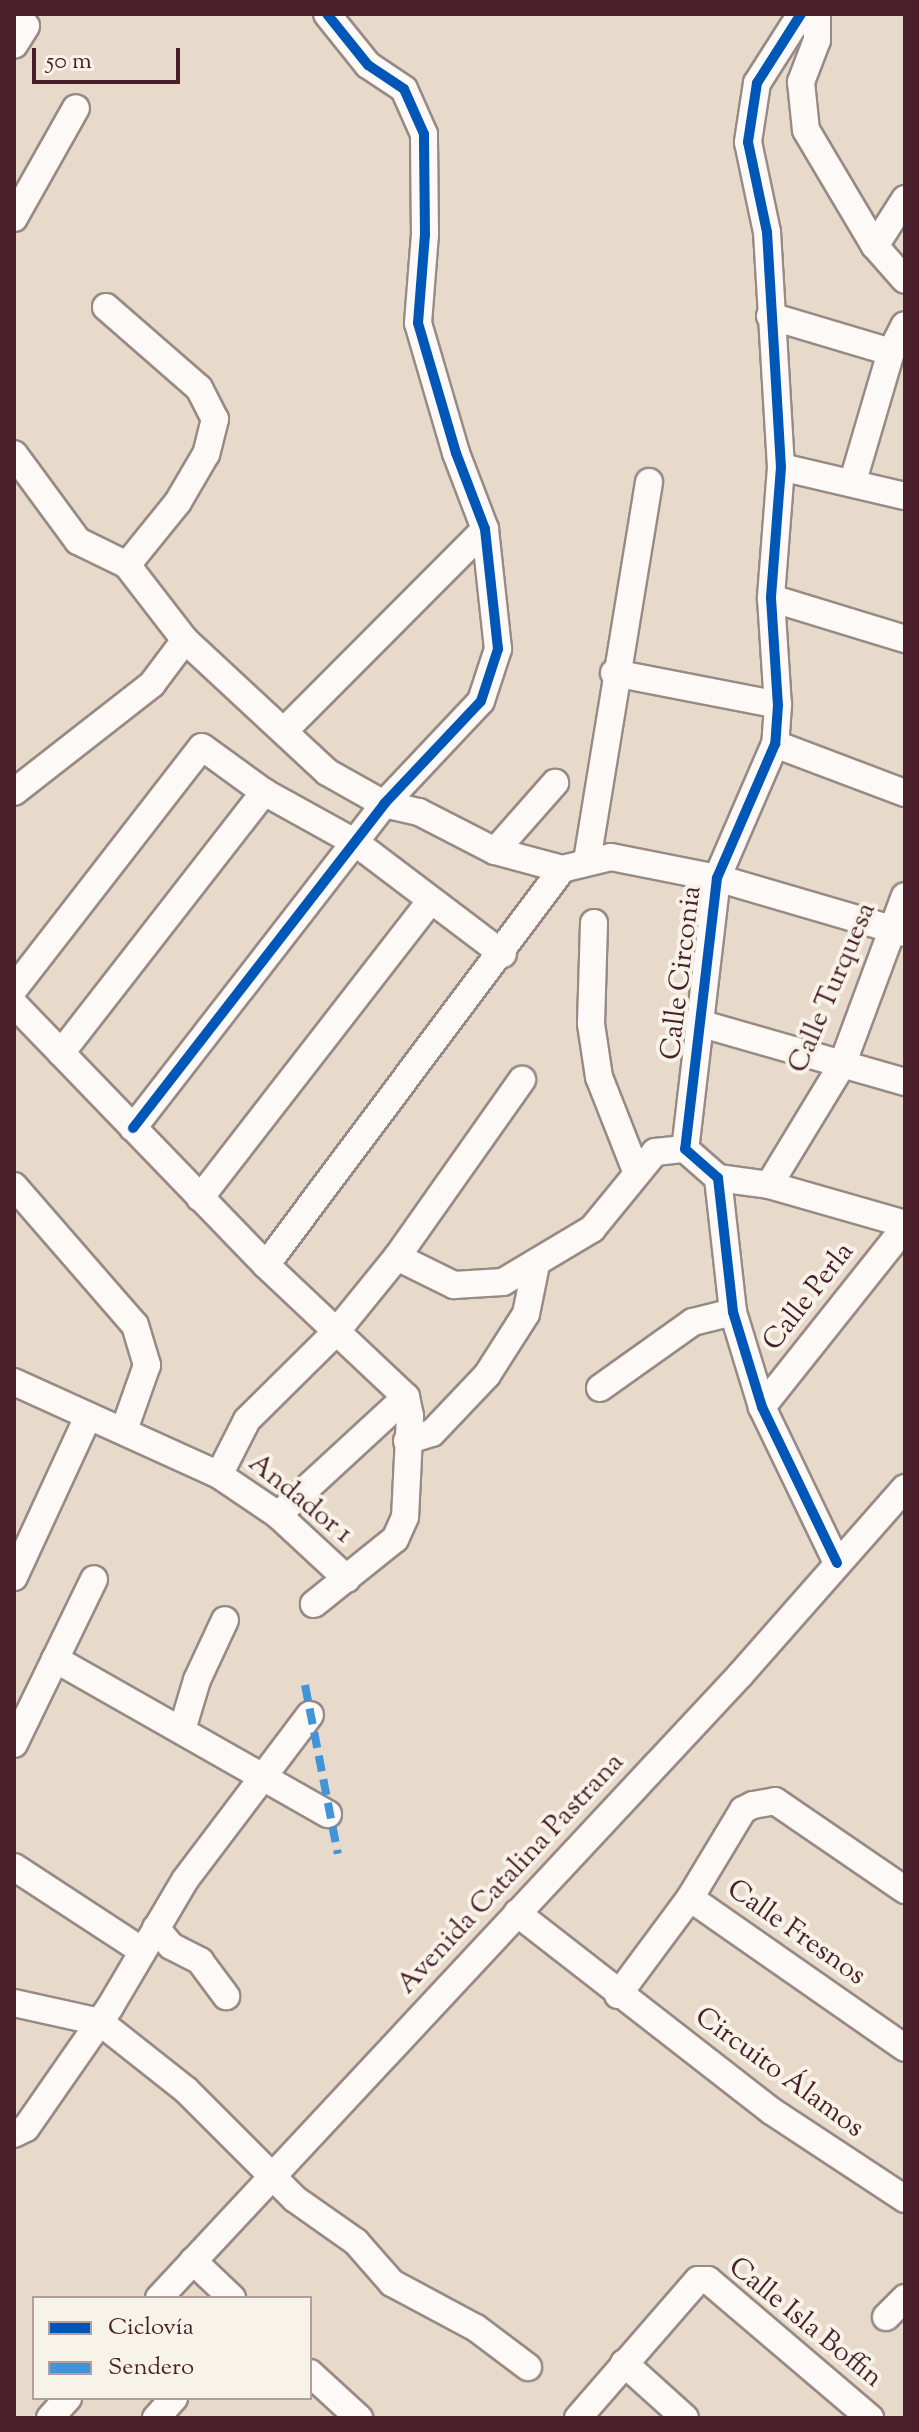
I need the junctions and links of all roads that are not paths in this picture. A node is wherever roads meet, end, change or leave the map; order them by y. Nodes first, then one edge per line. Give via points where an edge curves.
1 (327, 14) edge
2 (801, 14) edge
3 (817, 14) edge
4 (76, 108) dead end
5 (905, 199) edge
6 (14, 218) edge
7 (875, 246) junction
8 (905, 280) edge
9 (106, 307) dead end
10 (770, 316) junction
11 (905, 325) edge
12 (891, 352) junction
13 (14, 454) edge
14 (781, 467) junction
15 (853, 481) junction
16 (649, 482) dead end
17 (905, 496) edge
18 (485, 529) junction
19 (127, 565) junction
20 (771, 598) junction
21 (905, 639) edge
22 (185, 640) junction
23 (614, 673) junction
24 (778, 705) junction
25 (284, 731) junction
26 (775, 744) junction
27 (555, 783) dead end
28 (14, 792) edge
29 (264, 792) junction
30 (905, 793) edge
31 (384, 804) junction
32 (356, 843) junction
33 (495, 851) junction
34 (574, 865) junction
35 (717, 878) junction
36 (905, 896) edge
37 (430, 901) junction
38 (594, 923) dead end
39 (900, 931) edge
40 (503, 954) junction
41 (14, 989) edge
42 (14, 1004) edge
43 (699, 1023) junction
44 (61, 1053) junction
45 (842, 1065) junction
46 (522, 1080) dead end
47 (905, 1082) edge
48 (133, 1128) junction
49 (685, 1149) junction
50 (636, 1171) junction
51 (718, 1178) junction
52 (769, 1185) junction
53 (14, 1186) edge
54 (200, 1198) junction
55 (905, 1226) edge
56 (397, 1257) junction
57 (266, 1265) junction
58 (536, 1265) junction
59 (733, 1312) junction
60 (336, 1332) junction
61 (14, 1382) edge
62 (600, 1388) dead end
63 (406, 1397) junction
64 (762, 1407) junction
65 (87, 1419) junction
66 (124, 1430) junction
67 (407, 1441) junction
68 (219, 1475) junction
69 (905, 1488) edge
70 (278, 1515) junction
71 (837, 1563) junction
72 (17, 1565) edge
73 (94, 1579) dead end
74 (347, 1579) junction
75 (314, 1604) dead end
76 (225, 1620) dead end
77 (55, 1659) junction
78 (310, 1715) dead end
79 (182, 1730) junction
80 (14, 1744) edge
81 (263, 1779) junction
82 (328, 1814) dead end
83 (14, 1867) edge
84 (905, 1890) edge
85 (690, 1898) junction
86 (517, 1913) junction
87 (148, 1939) junction
88 (618, 1995) junction
89 (226, 1996) dead end
90 (14, 2003) edge
91 (100, 2022) junction
92 (905, 2048) edge
93 (14, 2134) edge
94 (274, 2173) junction
95 (905, 2199) edge
96 (193, 2261) junction
97 (161, 2296) edge
98 (230, 2296) edge
99 (905, 2298) edge
100 (886, 2317) dead end
101 (624, 2363) junction
102 (528, 2367) dead end
103 (312, 2375) edge
104 (66, 2400) edge
105 (172, 2400) edge
106 (50, 2418) edge
107 (156, 2418) edge
108 (359, 2418) edge
109 (578, 2418) edge
110 (685, 2418) edge
111 (870, 2418) edge

1 - 18 street via 368,65 404,89 424,134 425,235 418,323 456,453
2 - 10 street, Calle Circonia via 757,83 748,142 767,232
3 - 7 street via 817,40 801,82 806,130
4 - 6 street
5 - 7 street
7 - 8 street
9 - 19 street via 199,388 215,419 206,454 178,502
10 - 12 street
10 - 14 street, Calle Circonia
11 - 12 street
12 - 15 street
13 - 19 street via 78,541
14 - 15 street
14 - 20 street, Calle Circonia
15 - 17 street
16 - 23 street
18 - 25 street
18 - 31 street via 498,649 481,701
19 - 22 street
20 - 21 street
20 - 24 street, Calle Circonia
22 - 25 street
22 - 28 street via 152,684
23 - 24 street
23 - 34 street
24 - 26 street, Calle Circonia
25 - 31 street via 327,772
26 - 30 street
26 - 35 street, Calle Circonia
27 - 33 street
29 - 32 street
29 - 41 street via 202,747
29 - 44 street
31 - 32 street
31 - 33 street via 419,812
32 - 37 street
32 - 48 street
33 - 34 street
34 - 35 street via 611,857
34 - 40 street
35 - 39 street
35 - 43 street, Calle Circonia
36 - 39 street, Calle Turquesa
37 - 40 street
37 - 54 street
38 - 50 street via 591,1024 599,1077
39 - 45 street, Calle Turquesa
40 - 57 street
42 - 44 street
43 - 45 street
43 - 49 street, Calle Circonia
44 - 48 street
45 - 47 street
45 - 52 street, Calle Turquesa
46 - 56 street
48 - 54 street
49 - 50 street via 655,1152
49 - 51 street
50 - 58 street via 592,1229
51 - 52 street
51 - 59 street
52 - 55 street
53 - 66 street via 135,1325 147,1365
54 - 57 street
55 - 64 street, Calle Perla
56 - 58 street via 454,1285 503,1282
56 - 60 street
57 - 60 street
58 - 67 street via 526,1314 487,1375 432,1433
59 - 62 street via 693,1322
59 - 64 street
60 - 63 street
60 - 68 street via 247,1420
61 - 65 street, Andador 1
63 - 67 street
63 - 70 street
64 - 71 street
65 - 66 street, Andador 1
65 - 72 street
66 - 68 street, Andador 1
67 - 74 street via 400,1528 395,1539
68 - 70 street, Andador 1
69 - 71 street, Avenida Catalina Pastrana
70 - 74 street, Andador 1
71 - 86 street, Avenida Catalina Pastrana
73 - 77 street
74 - 75 street
76 - 79 street via 197,1680
77 - 79 street
77 - 80 street
78 - 81 street
79 - 81 street
81 - 82 street
81 - 87 street via 185,1880
83 - 87 street
84 - 85 street via 775,1801 743,1810
85 - 88 street
85 - 92 street, Calle Fresnos
86 - 88 street, Circuito Álamos
86 - 94 street, Avenida Catalina Pastrana
87 - 89 street via 200,1961
87 - 91 street
88 - 95 street, Circuito Álamos via 773,2112
90 - 91 street
91 - 93 street via 26,2128
91 - 94 street via 186,2090
94 - 96 street, Avenida Catalina Pastrana
94 - 102 street via 311,2214 356,2242 392,2283 476,2328
96 - 97 street, Avenida Catalina Pastrana
96 - 98 street
99 - 100 street
101 - 109 street
101 - 110 street
101 - 111 street, Calle Isla Boffin via 698,2280 708,2280
103 - 108 street
104 - 106 street
105 - 107 street

